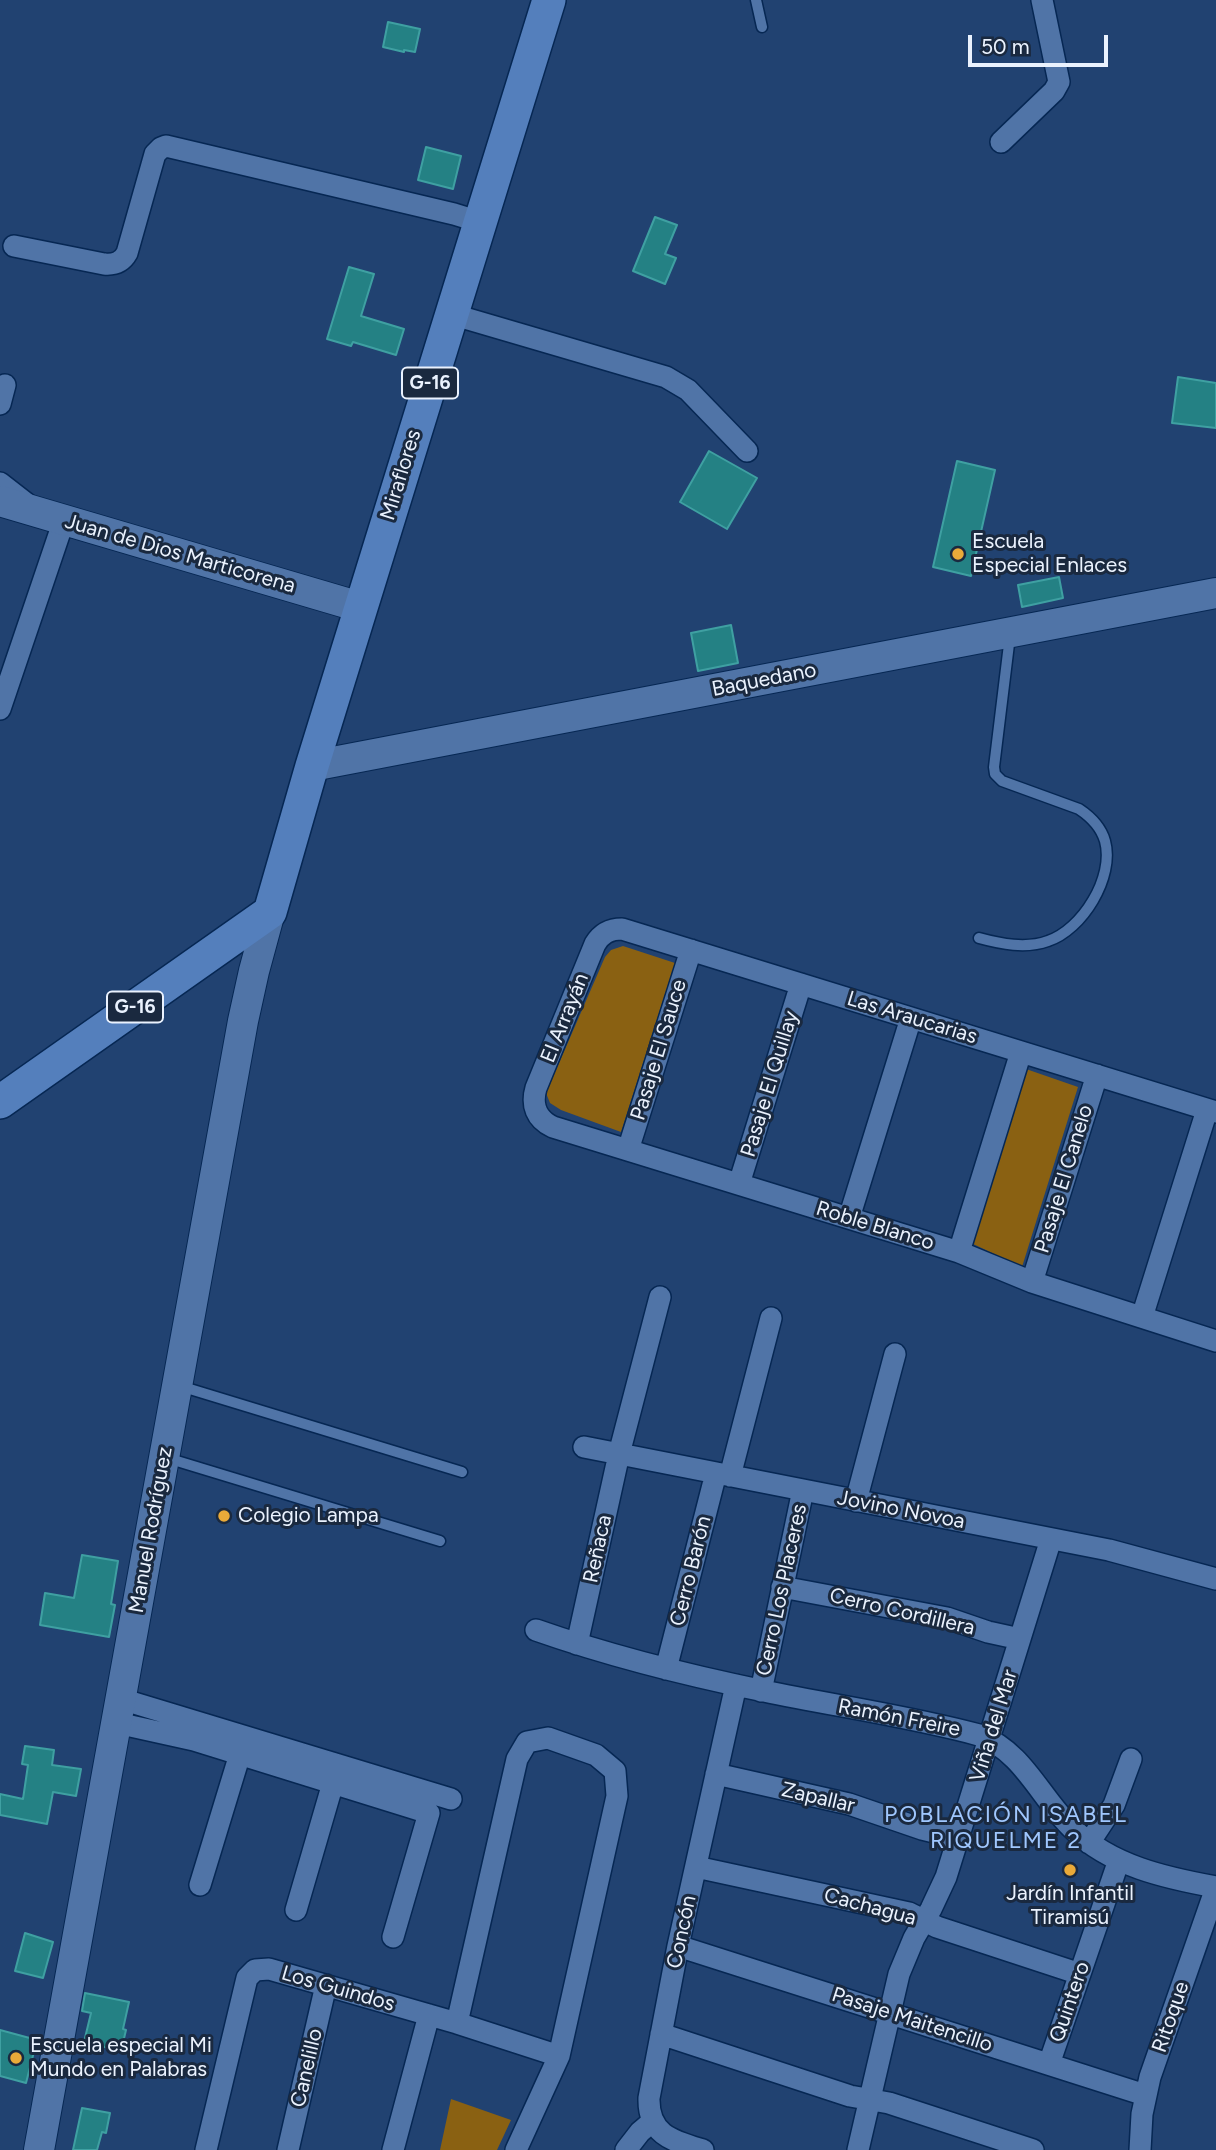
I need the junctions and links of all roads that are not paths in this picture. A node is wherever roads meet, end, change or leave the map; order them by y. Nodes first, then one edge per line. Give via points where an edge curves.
1 (549, 0) edge
2 (756, 0) edge
3 (1042, 0) edge
4 (762, 27) dead end
5 (1001, 142) dead end
6 (480, 222) junction
7 (14, 246) dead end
8 (451, 314) junction
9 (747, 451) dead end
10 (0, 483) edge
11 (0, 501) edge
12 (33, 511) junction
13 (64, 520) junction
14 (1216, 593) edge
15 (360, 607) junction
16 (1010, 633) junction
17 (0, 709) edge
18 (312, 766) junction
19 (270, 912) junction
20 (608, 931) joint
21 (979, 938) dead end
22 (691, 950) junction
23 (801, 984) junction
24 (911, 1018) junction
25 (1021, 1052) junction
26 (1097, 1075) junction
27 (0, 1102) edge
28 (536, 1111) joint
29 (1211, 1111) edge
30 (628, 1150) junction
31 (739, 1184) junction
32 (849, 1218) junction
33 (959, 1252) junction
34 (1032, 1282) junction
35 (660, 1297) dead end
36 (1142, 1317) junction
37 (771, 1318) dead end
38 (1216, 1341) edge
39 (895, 1354) dead end
40 (177, 1385) junction
41 (584, 1447) dead end
42 (619, 1454) junction
43 (164, 1458) junction
44 (462, 1472) dead end
45 (723, 1474) junction
46 (803, 1490) junction
47 (856, 1501) junction
48 (1051, 1539) junction
49 (440, 1541) dead end
50 (1216, 1578) edge
51 (782, 1587) junction
52 (536, 1630) dead end
53 (1020, 1639) junction
54 (577, 1644) junction
55 (666, 1669) junction
56 (736, 1685) junction
57 (761, 1691) junction
58 (119, 1711) junction
59 (989, 1739) junction
60 (240, 1754) junction
61 (1131, 1759) dead end
62 (716, 1774) junction
63 (333, 1783) junction
64 (451, 1799) dead end
65 (959, 1838) junction
66 (1089, 1843) junction
67 (1119, 1860) junction
68 (696, 1867) junction
69 (200, 1885) dead end
70 (1216, 1887) edge
71 (296, 1910) dead end
72 (924, 1921) junction
73 (393, 1937) dead end
74 (678, 1946) junction
75 (1080, 1974) junction
76 (327, 1985) junction
77 (890, 2013) junction
78 (429, 2015) junction
79 (457, 2023) junction
80 (661, 2034) junction
81 (559, 2056) junction
82 (1049, 2064) junction
83 (1145, 2095) junction
84 (870, 2099) junction
85 (653, 2121) junction
86 (39, 2150) edge
87 (206, 2150) edge
88 (288, 2150) edge
89 (393, 2150) edge
90 (516, 2150) edge
91 (626, 2150) edge
92 (703, 2150) edge
93 (858, 2150) edge
94 (1033, 2150) edge
95 (1140, 2150) edge

1 - 6 main road, Miraflores / G-16
2 - 4 lane
3 - 5 street via 1059,82
6 - 7 street via 166,146 155,154 127,253 120,261 104,264
6 - 8 main road, Miraflores / G-16
8 - 9 street via 666,377 688,390
8 - 15 main road, Miraflores / G-16
10 - 12 street
11 - 12 street, Juan de Dios Marticorena
12 - 13 street, Juan de Dios Marticorena
13 - 15 street, Juan de Dios Marticorena
13 - 17 street
14 - 16 street, Baquedano
15 - 18 main road, Miraflores / G-16
16 - 18 street, Baquedano
16 - 21 lane via 995,774 1002,781 1088,815 1102,832 1106,867 1094,898 1067,933 1034,945
18 - 19 main road, Miraflores / G-16
19 - 27 main road, G-16
19 - 40 street, Manuel Rodríguez via 243,1021
20 - 22 street, Las Araucarias via 629,931
20 - 28 street, El Arrayán via 595,944 536,1088
22 - 23 street, Las Araucarias
22 - 30 street, Pasaje El Sauce
23 - 24 street, Las Araucarias
23 - 31 street, Pasaje El Quillay
24 - 25 street, Las Araucarias
24 - 32 street
25 - 26 street, Las Araucarias
25 - 33 street
26 - 29 street, Las Araucarias
26 - 34 street, Pasaje El Canelo
28 - 30 street, Roble Blanco via 553,1126
29 - 36 street
30 - 31 street, Roble Blanco
31 - 32 street, Roble Blanco
32 - 33 street, Roble Blanco
33 - 34 street, Roble Blanco
34 - 36 street, Roble Blanco
35 - 42 street, Reñaca
36 - 38 street, Roble Blanco
37 - 45 street, Cerro Barón
39 - 47 street
40 - 43 street, Manuel Rodríguez
40 - 44 lane
41 - 42 street, Jovino Novoa
42 - 45 street, Jovino Novoa
42 - 54 street, Reñaca
43 - 49 lane
43 - 58 street, Manuel Rodríguez
45 - 46 street, Jovino Novoa
45 - 55 street, Cerro Barón
46 - 47 street, Jovino Novoa
46 - 51 street, Cerro Los Placeres
47 - 48 street, Jovino Novoa
48 - 50 street, Jovino Novoa
48 - 53 street, Viña del Mar
51 - 53 street, Cerro Cordillera via 947,1618
51 - 57 street, Cerro Los Placeres
52 - 54 street, Ramón Freire
53 - 59 street, Viña del Mar
54 - 55 street, Ramón Freire
55 - 56 street, Ramón Freire
56 - 57 street, Ramón Freire
56 - 62 street, Concón
57 - 59 street, Ramón Freire
58 - 60 street
58 - 64 street
58 - 86 street, Manuel Rodríguez
59 - 65 street, Viña del Mar
59 - 66 street, Ramón Freire via 1016,1759 1063,1819
60 - 63 street
60 - 69 street
61 - 66 street via 1114,1805
62 - 65 street, Zapallar via 849,1804
62 - 68 street, Concón
63 - 71 street
63 - 73 street via 429,1813
65 - 72 street, Viña del Mar
66 - 67 street, Ramón Freire
67 - 70 street, Ramón Freire
67 - 75 street, Quintero
68 - 72 street, Cachagua via 909,1913
68 - 74 street, Concón
70 - 83 street, Ritoque
72 - 75 street, Cachagua
72 - 77 street, Viña del Mar via 906,1955
74 - 77 street, Pasaje Maitencillo
74 - 80 street, Concón
75 - 82 street, Quintero
76 - 78 street, Los Guindos
76 - 87 street, Los Guindos via 269,1969 255,1969 247,1978
76 - 88 street, Canelillo
77 - 82 street, Pasaje Maitencillo
77 - 84 street, Viña del Mar
78 - 79 street, Los Guindos
78 - 89 street
79 - 81 street, Los Guindos
79 - 81 street via 517,1759 527,1742 548,1738 596,1755 615,1771 617,1796
80 - 84 street
80 - 85 street, Concón via 649,2098
81 - 90 street
82 - 83 street, Pasaje Maitencillo
83 - 95 street, Ritoque
84 - 93 street, Viña del Mar
84 - 94 street
85 - 91 street
85 - 92 street via 663,2134

